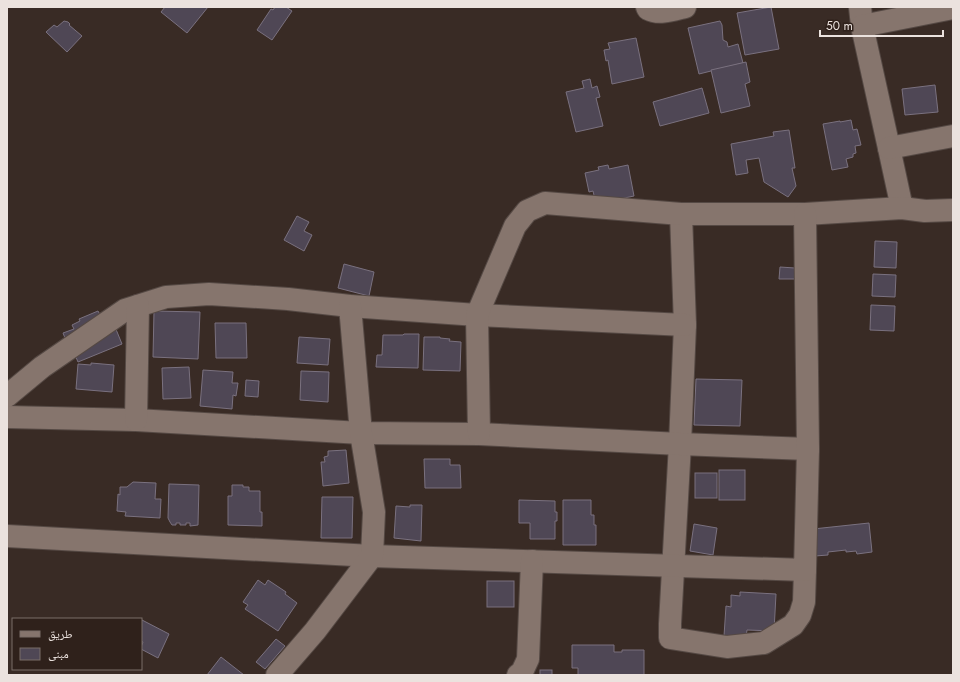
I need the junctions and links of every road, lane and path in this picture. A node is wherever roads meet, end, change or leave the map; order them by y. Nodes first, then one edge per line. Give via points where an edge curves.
1 (647, 7) edge
2 (685, 7) edge
3 (953, 8) edge
4 (861, 17) edge
5 (953, 136) edge
6 (890, 148) junction
7 (902, 208) junction
8 (953, 210) edge
9 (682, 214) junction
10 (805, 214) junction
11 (138, 306) junction
12 (350, 306) junction
13 (477, 315) junction
14 (685, 325) junction
15 (7, 396) edge
16 (7, 417) edge
17 (136, 420) junction
18 (361, 433) junction
19 (479, 434) junction
20 (680, 444) junction
21 (808, 449) junction
22 (7, 536) edge
23 (372, 556) junction
24 (532, 561) junction
25 (673, 565) junction
26 (805, 570) junction
27 (277, 675) edge
28 (518, 675) edge

1 - 2 street via 653,12
3 - 4 street
4 - 6 street
5 - 6 street
6 - 7 street
7 - 8 street via 925,211
7 - 10 street
9 - 10 street
9 - 13 street via 545,203 527,211 515,226
9 - 14 street
10 - 21 street
11 - 12 street via 166,297 209,294
11 - 15 street via 125,310 42,367
11 - 17 street
12 - 13 street
12 - 18 street
13 - 14 street
13 - 19 street
14 - 20 street
16 - 17 street
17 - 18 street
18 - 19 street
18 - 23 street via 374,512
19 - 20 street
20 - 21 street
20 - 25 street
21 - 26 street
22 - 23 street
23 - 24 street
23 - 27 street via 315,631
24 - 25 street
24 - 28 street via 528,659
25 - 26 street
25 - 26 street via 670,638 727,647 764,643 793,626 804,602

